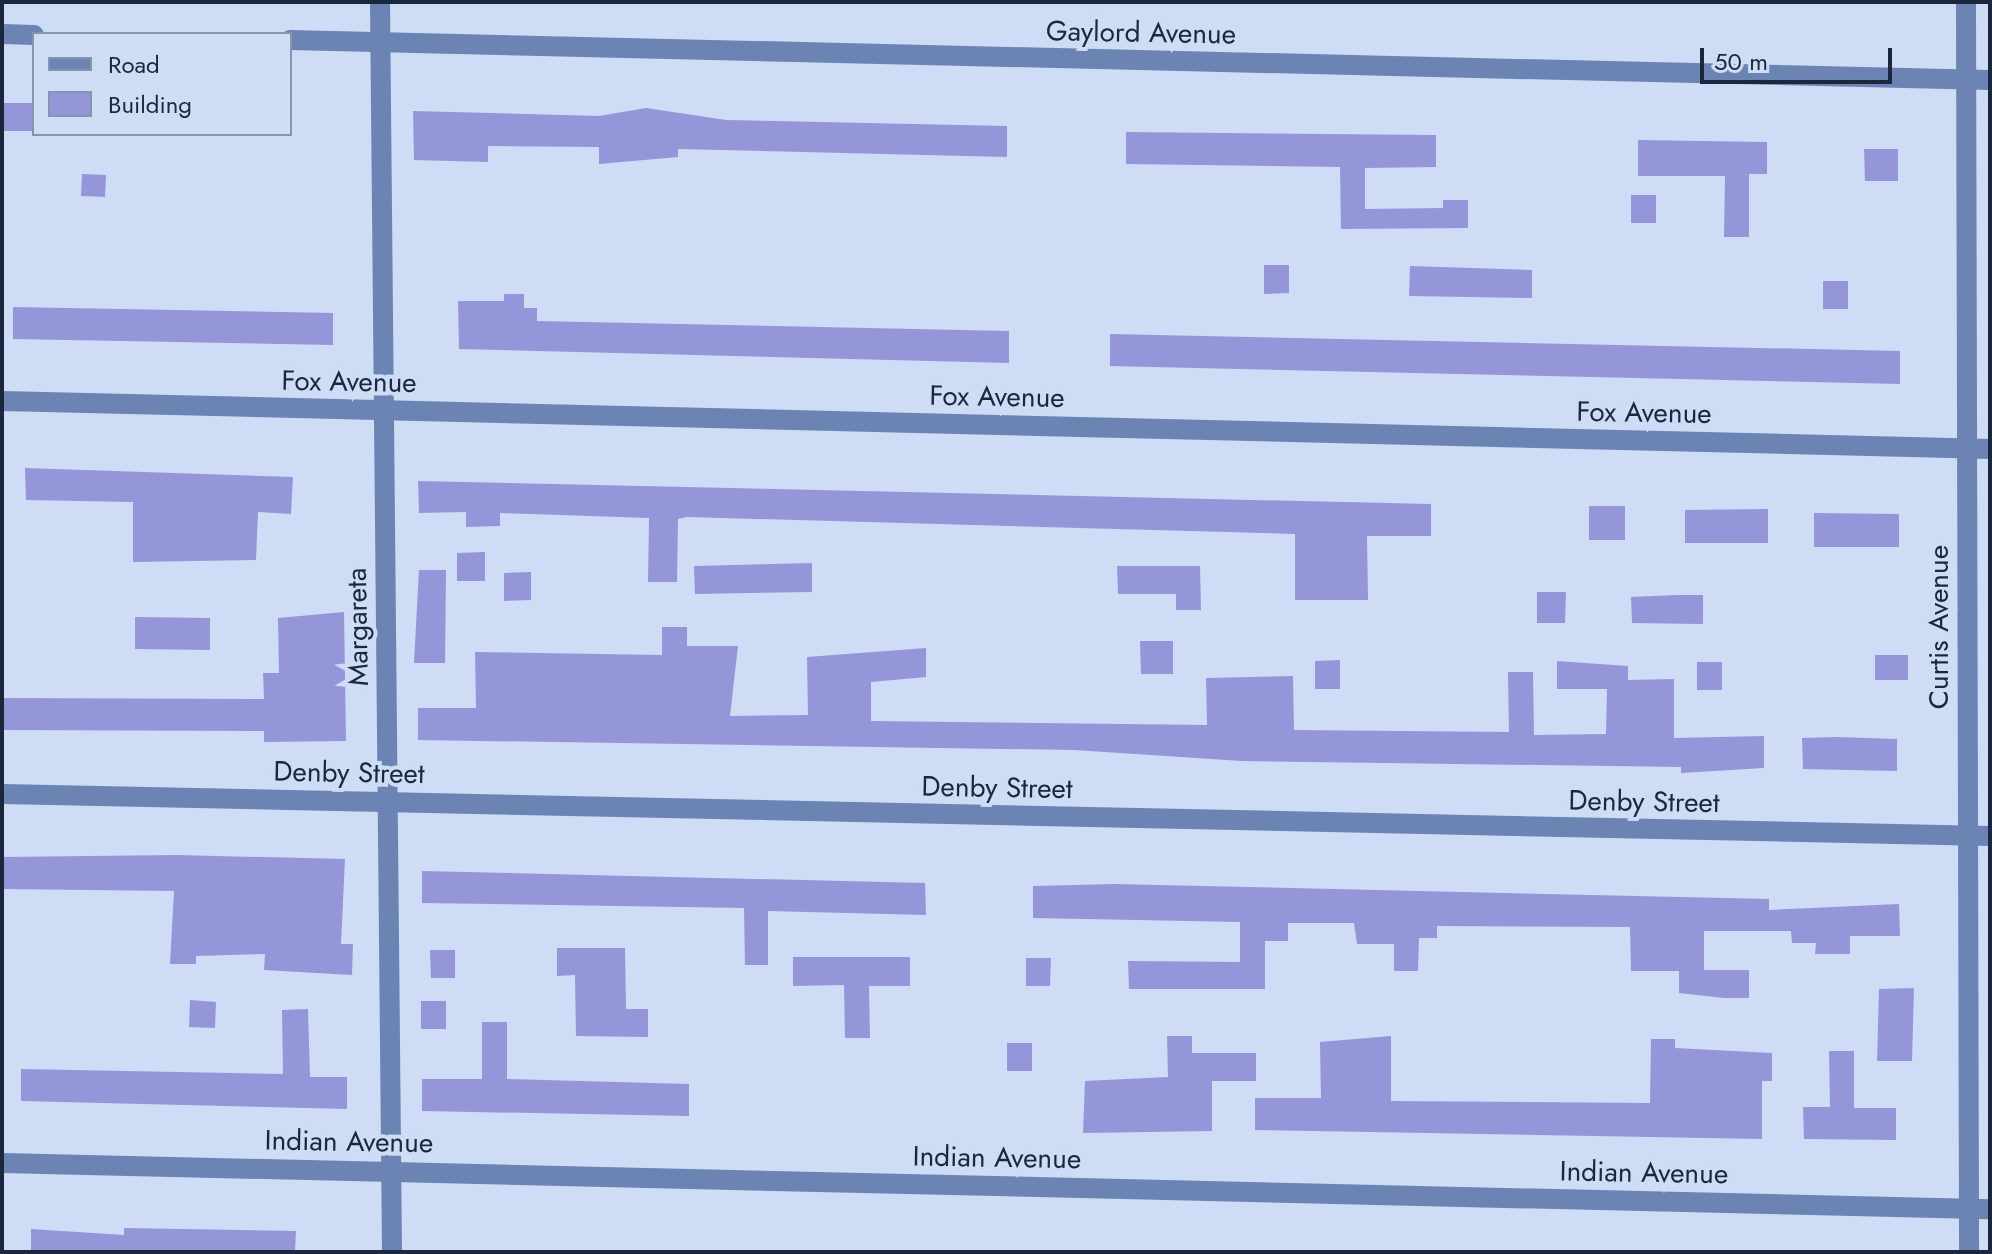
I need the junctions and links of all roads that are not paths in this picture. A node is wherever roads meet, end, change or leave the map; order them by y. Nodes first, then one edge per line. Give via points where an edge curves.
1 (380, 2) edge
2 (1966, 2) edge
3 (2, 34) edge
4 (32, 35) edge
5 (292, 40) edge
6 (380, 42) junction
7 (1966, 80) junction
8 (1990, 80) edge
9 (2, 401) edge
10 (384, 410) junction
11 (1967, 448) junction
12 (1990, 449) edge
13 (2, 794) edge
14 (388, 802) junction
15 (1967, 836) junction
16 (1990, 836) edge
17 (2, 1163) edge
18 (391, 1171) junction
19 (1969, 1208) junction
20 (1990, 1209) edge
21 (392, 1252) edge
22 (1969, 1252) edge

1 - 6 street, Margareta
2 - 7 street, Curtis Avenue
3 - 4 street
5 - 6 street, Gaylord Avenue
6 - 7 street, Gaylord Avenue
6 - 10 street, Margareta
7 - 8 street, Gaylord Avenue
7 - 11 street, Curtis Avenue
9 - 10 street, Fox Avenue
10 - 11 street, Fox Avenue
10 - 14 street, Margareta
11 - 12 street, Fox Avenue
11 - 15 street, Curtis Avenue
13 - 14 street, Denby Street
14 - 15 street, Denby Street
14 - 18 street, Margareta
15 - 16 street, Denby Street
15 - 19 street, Curtis Avenue
17 - 18 street, Indian Avenue
18 - 19 street, Indian Avenue
18 - 21 street, Margareta
19 - 20 street, Indian Avenue
19 - 22 street, Curtis Avenue

